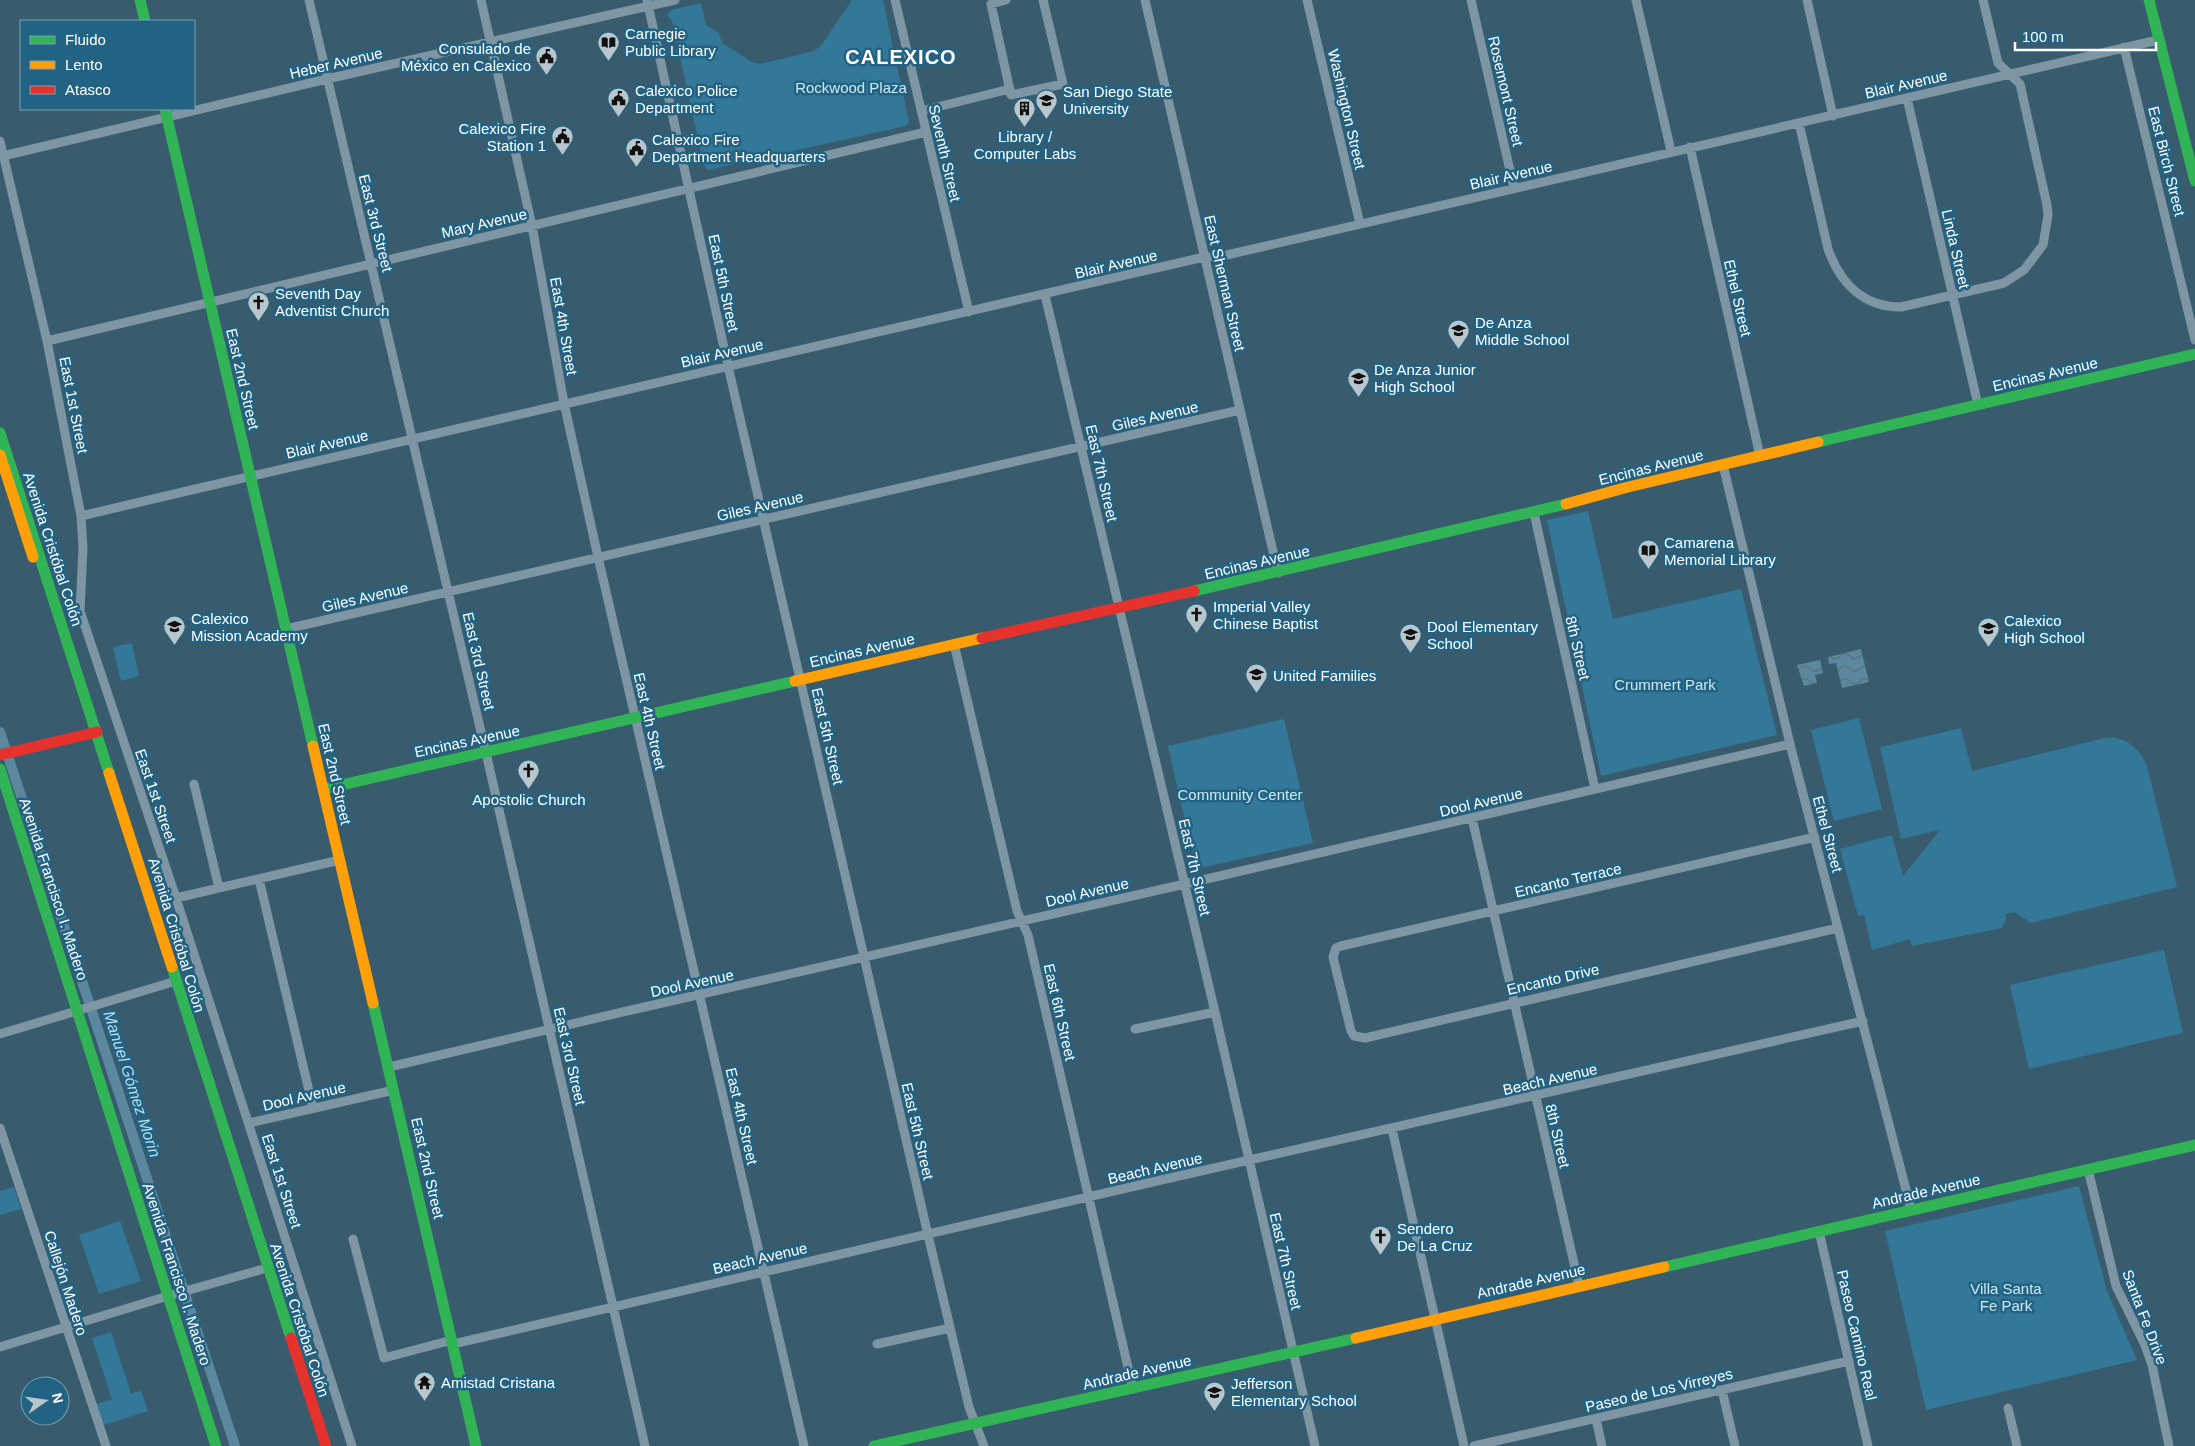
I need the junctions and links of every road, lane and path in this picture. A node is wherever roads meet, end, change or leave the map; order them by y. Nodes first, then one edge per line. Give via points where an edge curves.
1 (140, 0) edge
2 (309, 0) edge
3 (481, 0) edge
4 (675, 0) edge
5 (895, 0) edge
6 (1006, 0) edge
7 (1043, 0) edge
8 (1145, 0) edge
9 (1307, 0) edge
10 (1471, 0) edge
11 (1636, 0) edge
12 (1807, 0) edge
13 (1983, 0) edge
14 (2148, 0) edge
15 (648, 3) edge
16 (145, 20) edge
17 (2158, 40) junction
18 (491, 43) junction
19 (2124, 47) junction
20 (2010, 74) junction
21 (327, 79) junction
22 (1010, 89) junction
23 (1907, 98) junction
24 (195, 107) edge
25 (180, 110) edge
26 (921, 111) junction
27 (166, 113) edge
28 (1833, 116) junction
29 (1798, 123) junction
30 (926, 132) junction
31 (0, 141) edge
32 (1690, 147) junction
33 (1671, 151) junction
34 (4, 156) junction
35 (2195, 181) edge
36 (690, 188) junction
37 (1514, 188) junction
38 (1360, 224) junction
39 (532, 226) junction
40 (1204, 257) junction
41 (372, 262) junction
42 (1045, 295) junction
43 (1953, 296) junction
44 (210, 301) junction
45 (969, 312) junction
46 (2195, 340) edge
47 (47, 341) junction
48 (2195, 354) edge
49 (728, 366) junction
50 (564, 403) junction
51 (1978, 405) junction
52 (1240, 410) junction
53 (0, 432) edge
54 (413, 438) junction
55 (1082, 447) junction
56 (0, 456) edge
57 (1760, 456) junction
58 (1723, 465) junction
59 (251, 476) junction
60 (1534, 513) junction
61 (81, 516) junction
62 (765, 519) junction
63 (598, 557) junction
64 (1278, 573) junction
65 (448, 592) junction
66 (1120, 607) junction
67 (286, 629) junction
68 (954, 644) junction
69 (77, 671) junction
70 (801, 680) junction
71 (635, 717) junction
72 (97, 732) junction
73 (1790, 744) junction
74 (486, 753) junction
75 (0, 755) edge
76 (0, 769) edge
77 (194, 784) dead end
78 (324, 789) junction
79 (1595, 789) junction
80 (1472, 818) junction
81 (1815, 837) junction
82 (340, 860) junction
83 (259, 879) junction
84 (1185, 884) junction
85 (219, 888) junction
86 (176, 898) junction
87 (1493, 911) junction
88 (1022, 921) junction
89 (1838, 928) junction
90 (864, 957) junction
91 (1333, 957) joint
92 (176, 981) junction
93 (701, 995) junction
94 (1514, 1002) junction
95 (76, 1011) junction
96 (1215, 1012) junction
97 (1863, 1021) junction
98 (550, 1028) junction
99 (1135, 1030) dead end
100 (0, 1034) edge
101 (389, 1068) junction
102 (394, 1090) junction
103 (1535, 1096) junction
104 (313, 1108) junction
105 (249, 1123) junction
106 (0, 1128) edge
107 (1392, 1129) junction
108 (2195, 1144) edge
109 (1249, 1160) junction
110 (2088, 1169) junction
111 (1089, 1197) junction
112 (1911, 1209) junction
113 (1820, 1231) junction
114 (928, 1234) junction
115 (352, 1239) dead end
116 (267, 1268) junction
117 (764, 1272) junction
118 (1579, 1286) junction
119 (168, 1296) junction
120 (613, 1306) junction
121 (1436, 1319) junction
122 (66, 1327) junction
123 (950, 1328) junction
124 (453, 1342) junction
125 (877, 1344) dead end
126 (0, 1347) edge
127 (1292, 1350) junction
128 (1849, 1361) junction
129 (1133, 1388) junction
130 (1722, 1390) junction
131 (2008, 1408) dead end
132 (1596, 1419) junction
133 (976, 1424) junction
134 (106, 1446) edge
135 (216, 1446) edge
136 (326, 1446) edge
137 (352, 1446) edge
138 (476, 1446) edge
139 (645, 1446) edge
140 (804, 1446) edge
141 (874, 1446) edge
142 (984, 1446) edge
143 (1315, 1446) edge
144 (1464, 1446) edge
145 (1474, 1446) edge
146 (1602, 1446) edge
147 (1735, 1446) edge
148 (1868, 1446) edge
149 (2017, 1446) edge
150 (2169, 1446) edge

1 - 16 street
2 - 21 street, East 3rd Street
3 - 18 street, East 4th Street
4 - 15 street, Heber Avenue
5 - 26 street, Seventh Street
6 - 22 street via 991,4
7 - 22 street via 1063,84 1011,96
8 - 40 street, East Sherman Street
9 - 38 street, Washington Street
10 - 37 street, Rosemont Street
11 - 33 street
12 - 28 street
13 - 20 street via 1998,63
14 - 17 street, East Birch Street
15 - 18 street, Heber Avenue
15 - 36 street, East 5th Street
17 - 19 street, Blair Avenue
17 - 35 street, East Birch Street
18 - 21 street, Heber Avenue
18 - 39 street, East 4th Street
19 - 20 street, Blair Avenue
19 - 46 street, East Birch Street
20 - 23 street, Blair Avenue
20 - 43 street via 2020,84 2047,205 2043,244 2024,270 2004,283
21 - 24 street, Heber Avenue
21 - 41 street, East 3rd Street
22 - 26 street
23 - 28 street, Blair Avenue
23 - 43 street, Linda Street
25 - 27 street, Heber Avenue
26 - 30 street, Seventh Street
27 - 34 street, Heber Avenue
27 - 44 street, East 2nd Street
28 - 29 street, Blair Avenue
29 - 32 street, Blair Avenue
29 - 43 street via 1828,249 1834,268 1846,284 1859,295 1889,307 1901,308
30 - 36 street, Mary Avenue
30 - 45 street, Seventh Street
31 - 34 street, East 1st Street
32 - 33 street, Blair Avenue
32 - 57 street, Ethel Street
33 - 37 street, Blair Avenue
34 - 47 street, East 1st Street
36 - 39 street, Mary Avenue
36 - 49 street, East 5th Street
37 - 38 street, Blair Avenue
38 - 40 street, Blair Avenue via 1218,257
39 - 41 street, Mary Avenue
39 - 50 street, East 4th Street
40 - 42 street, Blair Avenue
40 - 52 street, East Sherman Street
41 - 44 street, Mary Avenue
41 - 54 street, East 3rd Street
42 - 45 street, Blair Avenue
42 - 55 street, East 7th Street
43 - 51 street, Linda Street
44 - 47 street, Mary Avenue
44 - 59 street, East 2nd Street
45 - 49 street, Blair Avenue
47 - 61 street, East 1st Street
48 - 51 street, Encinas Avenue
49 - 50 street, Blair Avenue
49 - 62 street, East 5th Street
50 - 54 street, Blair Avenue
50 - 63 street, East 4th Street
51 - 57 street, Encinas Avenue
52 - 55 street, Giles Avenue
52 - 64 street, East Sherman Street
53 - 69 street, Avenida Cristóbal Colón
54 - 59 street, Blair Avenue
54 - 65 street, East 3rd Street
55 - 62 street, Giles Avenue
55 - 66 street, East 7th Street
56 - 69 street via 65,653
57 - 58 street, Encinas Avenue
58 - 60 street, Encinas Avenue
58 - 73 street, Ethel Street
59 - 61 street, Blair Avenue
59 - 67 street, East 2nd Street
60 - 64 street, Encinas Avenue
60 - 79 street, 8th Street
61 - 86 street, East 1st Street via 80,611
62 - 63 street, Giles Avenue
62 - 70 street, East 5th Street
63 - 65 street, Giles Avenue
63 - 71 street, East 4th Street
64 - 66 street, Encinas Avenue
65 - 67 street, Giles Avenue
65 - 74 street, East 3rd Street
66 - 68 street, Encinas Avenue
66 - 84 street, East 7th Street
67 - 78 street, East 2nd Street
68 - 70 street, Encinas Avenue
68 - 88 street, East 6th Street
69 - 72 street, Avenida Cristóbal Colón
70 - 71 street, Encinas Avenue
70 - 90 street, East 5th Street
71 - 74 street, Encinas Avenue
71 - 93 street, East 4th Street
72 - 75 street
72 - 92 street, Avenida Cristóbal Colón
73 - 79 street, Dool Avenue
73 - 81 street, Ethel Street
74 - 78 street, Encinas Avenue
74 - 98 street, East 3rd Street
76 - 95 street, Avenida Francisco I. Madero
77 - 85 street
78 - 82 street, East 2nd Street
79 - 80 street, Dool Avenue
80 - 84 street, Dool Avenue
80 - 87 street, 8th Street
81 - 87 street, Encanto Terrace
81 - 89 street, Ethel Street
82 - 83 street
82 - 101 street, East 2nd Street
83 - 85 street
83 - 104 street
84 - 88 street, Dool Avenue
84 - 96 street, East 7th Street
85 - 86 street
86 - 105 street, East 1st Street
87 - 91 street, Encanto Terrace via 1341,946 1336,948
87 - 94 street, 8th Street
88 - 90 street, Dool Avenue
88 - 111 street, East 6th Street via 1028,935
89 - 94 street, Encanto Drive
89 - 97 street, Ethel Street
90 - 93 street, Dool Avenue
90 - 114 street, East 5th Street
91 - 94 street, Encanto Drive via 1351,1031 1358,1037 1365,1038
92 - 95 street
92 - 116 street, Avenida Cristóbal Colón
93 - 98 street, Dool Avenue
93 - 117 street, East 4th Street
94 - 103 street, 8th Street
95 - 100 street
95 - 119 street, Avenida Francisco I. Madero
96 - 99 street
96 - 109 street, East 7th Street
97 - 103 street, Beach Avenue
97 - 112 street, Ethel Street
98 - 101 street, Dool Avenue
98 - 120 street, East 3rd Street
101 - 102 street, East 2nd Street
102 - 104 street, Dool Avenue
102 - 124 street, East 2nd Street
103 - 107 street, Beach Avenue
103 - 118 street, 8th Street
104 - 105 street, Dool Avenue
105 - 137 street, East 1st Street
106 - 122 street, Callejón Madero
107 - 109 street, Beach Avenue
107 - 121 street
108 - 110 street, Andrade Avenue
109 - 111 street, Beach Avenue
109 - 127 street, East 7th Street
110 - 112 street, Andrade Avenue
110 - 150 street, Santa Fe Drive via 2116,1286 2152,1365
111 - 114 street, Beach Avenue
111 - 129 street, East 6th Street
112 - 113 street, Andrade Avenue
113 - 118 street, Andrade Avenue
113 - 128 street, Paseo Camino Real
114 - 117 street, Beach Avenue
114 - 123 street, East 5th Street
115 - 124 street, Beach Avenue via 384,1358
116 - 119 street
116 - 136 street, Avenida Cristóbal Colón
117 - 120 street, Beach Avenue
117 - 140 street, East 4th Street
118 - 121 street, Andrade Avenue
119 - 122 street
119 - 135 street, Avenida Francisco I. Madero
120 - 124 street, Beach Avenue
120 - 139 street, East 3rd Street
121 - 127 street, Andrade Avenue
121 - 144 street
122 - 126 street
122 - 134 street, Callejón Madero
123 - 125 street
123 - 133 street, East 5th Street
124 - 138 street, East 2nd Street
127 - 129 street, Andrade Avenue
127 - 143 street, East 7th Street
128 - 130 street, Paseo de Los Virreyes
128 - 148 street, Paseo Camino Real
129 - 133 street, Andrade Avenue
130 - 132 street, Paseo de Los Virreyes
130 - 147 street
131 - 149 street
132 - 145 street, Paseo de Los Virreyes
132 - 146 street
133 - 141 street, Andrade Avenue
133 - 142 street, East 5th Street

